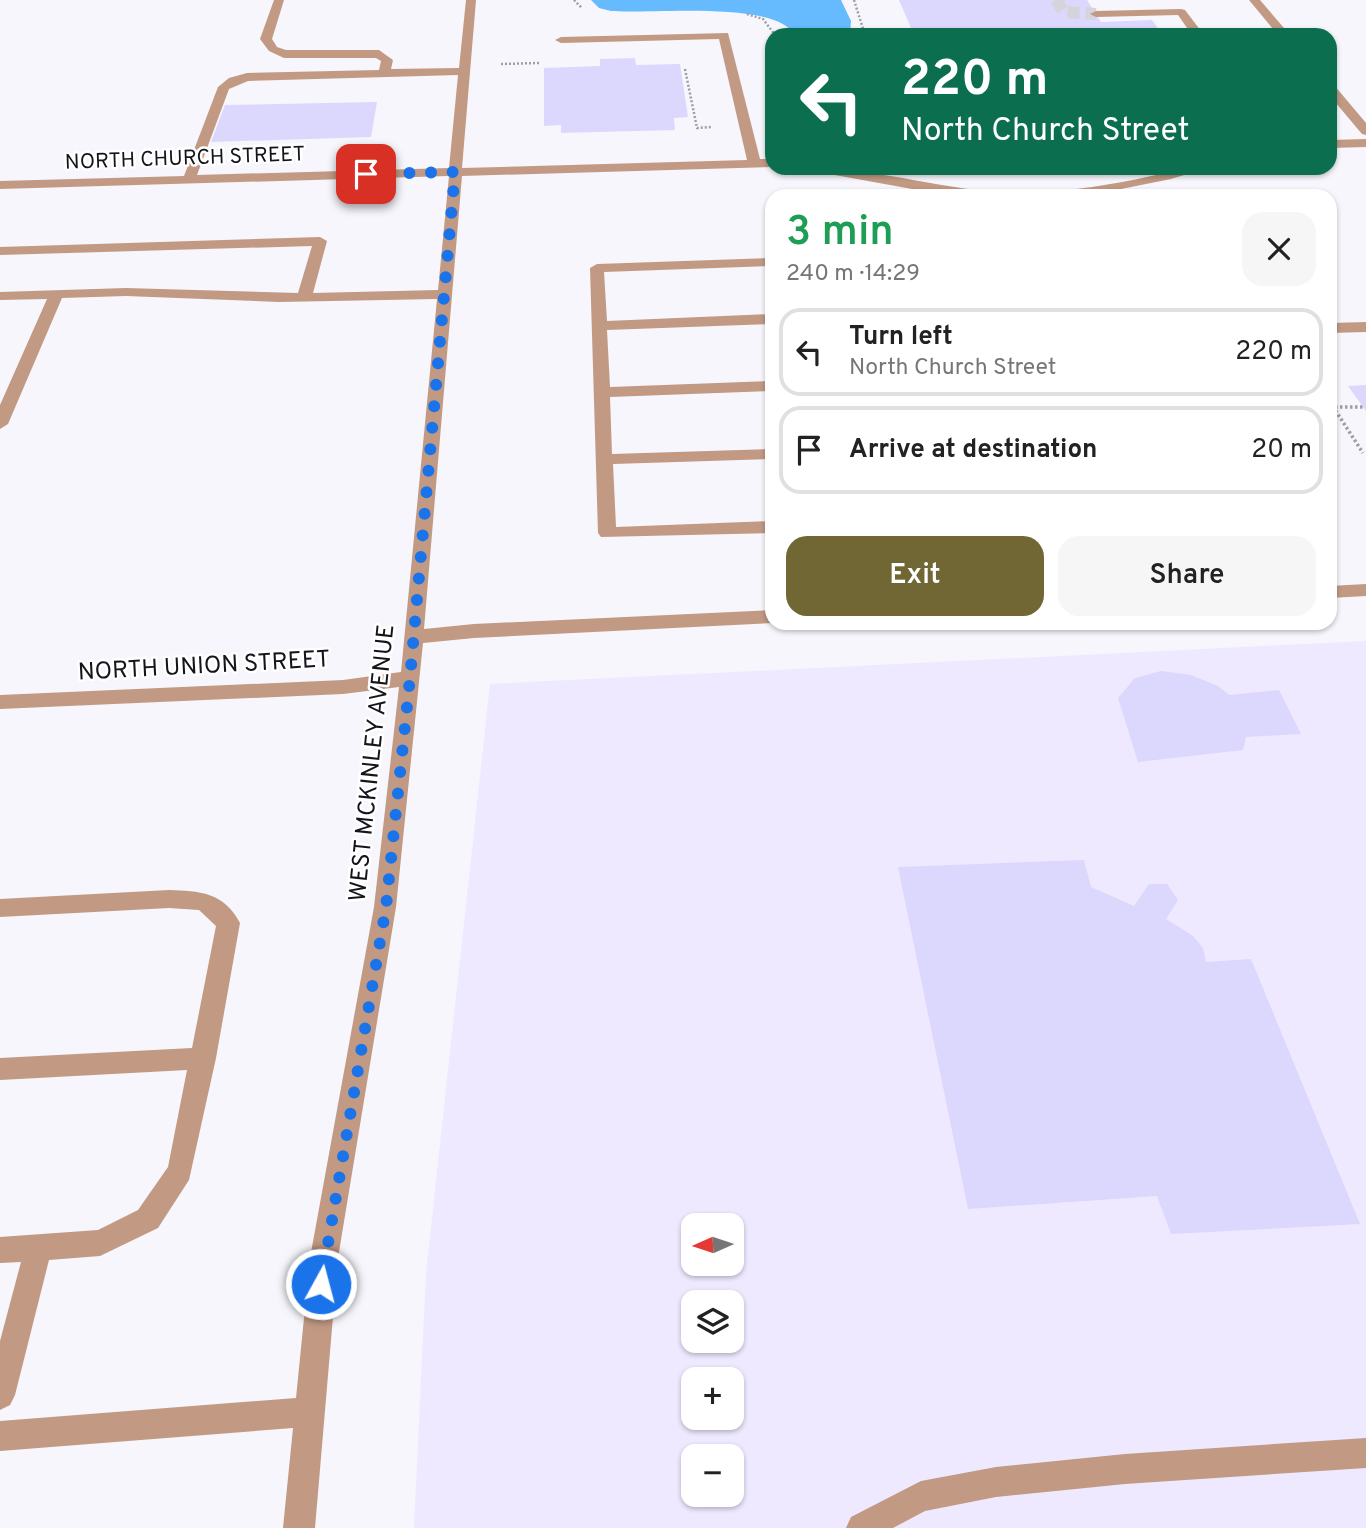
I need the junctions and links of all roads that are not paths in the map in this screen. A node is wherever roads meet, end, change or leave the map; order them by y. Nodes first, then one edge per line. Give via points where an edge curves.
1 (279, 0) edge
2 (471, 0) edge
3 (1172, 0) edge
4 (1254, 0) edge
5 (1181, 12) junction
6 (1096, 14) tunnel mouth
7 (1193, 28) edge
8 (1278, 28) edge
9 (561, 40) dead end
10 (464, 71) junction
11 (384, 74) junction
12 (1337, 96) edge
13 (1337, 107) edge
14 (1346, 107) junction
15 (1366, 131) edge
16 (1366, 143) edge
17 (1337, 144) edge
18 (754, 163) junction
19 (765, 163) edge
20 (455, 172) junction
21 (856, 175) edge
22 (1173, 175) edge
23 (189, 180) junction
24 (0, 185) edge
25 (932, 189) edge
26 (1112, 189) edge
27 (0, 251) edge
28 (765, 262) edge
29 (57, 293) junction
30 (443, 294) junction
31 (0, 296) edge
32 (304, 297) junction
33 (765, 319) edge
34 (601, 326) junction
35 (1366, 327) edge
36 (1337, 328) edge
37 (765, 386) edge
38 (603, 391) junction
39 (0, 424) edge
40 (765, 454) edge
41 (605, 459) junction
42 (765, 527) edge
43 (1366, 590) edge
44 (1337, 592) edge
45 (765, 618) edge
46 (414, 637) junction
47 (410, 678) junction
48 (0, 702) edge
49 (0, 908) edge
50 (204, 1058) junction
51 (0, 1069) edge
52 (39, 1247) junction
53 (0, 1250) edge
54 (0, 1395) edge
55 (309, 1412) junction
56 (0, 1436) edge
57 (1366, 1453) edge
58 (299, 1528) edge
59 (862, 1528) edge

1 - 11 street via 267,39 273,49 284,54 379,54 387,60
2 - 10 street, WEST MCKINLEY AVENUE
3 - 5 street
4 - 8 street
5 - 6 street
5 - 7 street
9 - 18 street via 724,35
10 - 11 street
10 - 20 street, WEST MCKINLEY AVENUE
11 - 23 street via 233,81 224,87
12 - 14 street
13 - 14 street
14 - 15 street
16 - 17 street
18 - 19 street, NORTH CHURCH STREET
18 - 20 street, NORTH CHURCH STREET
20 - 23 street, NORTH CHURCH STREET
20 - 30 street, WEST MCKINLEY AVENUE
21 - 25 street
22 - 26 street
23 - 24 street, NORTH CHURCH STREET
27 - 32 street via 320,241
28 - 34 street via 597,268
29 - 31 street
29 - 32 street
29 - 39 street
30 - 32 street
30 - 46 street, WEST MCKINLEY AVENUE
33 - 34 street
34 - 38 street
35 - 36 street
37 - 38 street
38 - 41 street
40 - 41 street
41 - 42 street via 607,533
43 - 44 street
45 - 46 street
46 - 47 street, WEST MCKINLEY AVENUE
47 - 48 street, NORTH UNION STREET via 342,687
47 - 55 street, WEST MCKINLEY AVENUE via 386,907 324,1258
49 - 50 street via 204,901 228,923
50 - 51 street
50 - 52 street via 180,1171 148,1219 100,1243
52 - 53 street
52 - 54 street
55 - 56 street
55 - 58 street, WEST MCKINLEY AVENUE
57 - 59 street via 996,1482 921,1496

